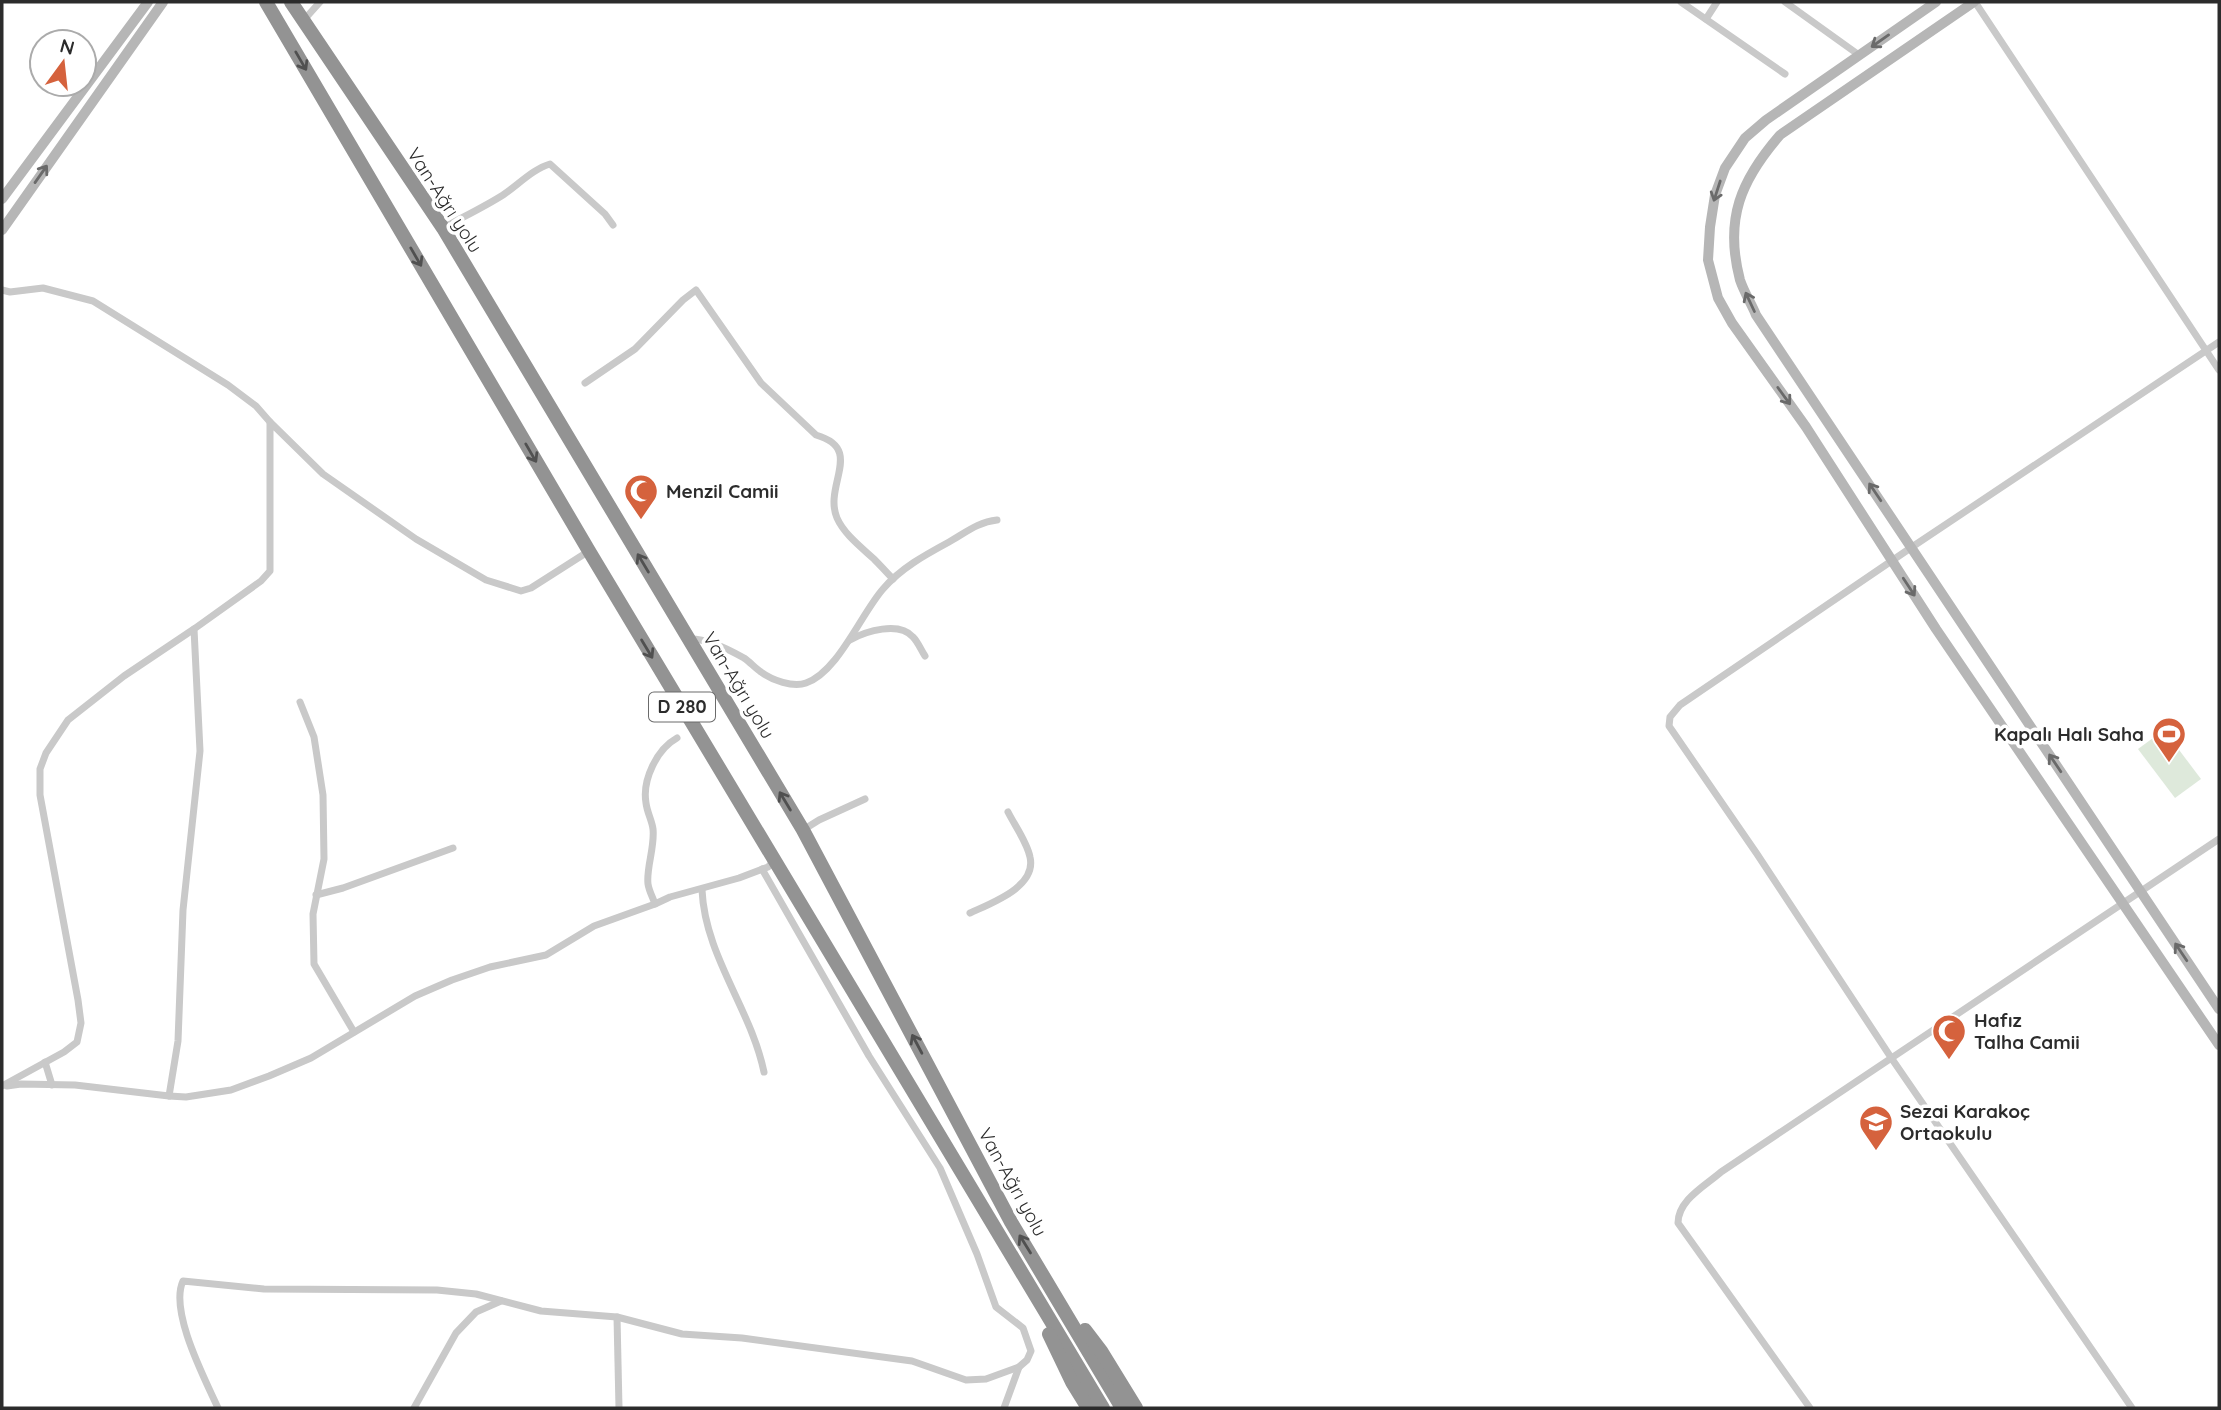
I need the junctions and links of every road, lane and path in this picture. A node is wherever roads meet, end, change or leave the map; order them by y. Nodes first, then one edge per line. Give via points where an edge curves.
1 (148, 2) edge
2 (163, 2) edge
3 (266, 2) edge
4 (291, 2) edge
5 (320, 2) edge
6 (1681, 2) edge
7 (1717, 2) edge
8 (1785, 2) edge
9 (1936, 2) edge
10 (1974, 2) edge
11 (1706, 19) junction
12 (303, 21) junction
13 (1859, 55) junction
14 (1785, 74) dead end
15 (2, 199) edge
16 (612, 225) dead end
17 (443, 228) junction
18 (2, 230) edge
19 (2, 290) edge
20 (2219, 342) edge
21 (2207, 351) junction
22 (2219, 370) edge
23 (585, 383) dead end
24 (270, 422) junction
25 (997, 520) dead end
26 (1912, 547) junction
27 (589, 551) junction
28 (1892, 560) junction
29 (893, 579) junction
30 (194, 629) junction
31 (689, 639) junction
32 (846, 642) junction
33 (925, 656) dead end
34 (300, 702) dead end
35 (677, 738) dead end
36 (865, 799) dead end
37 (1008, 812) dead end
38 (803, 830) junction
39 (2219, 839) edge
40 (453, 848) dead end
41 (774, 860) junction
42 (762, 869) junction
43 (702, 890) junction
44 (2141, 892) junction
45 (316, 895) junction
46 (2123, 902) junction
47 (655, 905) junction
48 (970, 913) dead end
49 (2219, 1009) edge
50 (354, 1032) junction
51 (2219, 1045) edge
52 (1892, 1059) junction
53 (45, 1062) junction
54 (764, 1072) dead end
55 (52, 1085) junction
56 (2, 1087) edge
57 (169, 1096) junction
58 (1048, 1281) junction
59 (1033, 1290) junction
60 (502, 1301) junction
61 (617, 1317) junction
62 (1018, 1367) junction
63 (218, 1408) edge
64 (414, 1408) edge
65 (619, 1408) edge
66 (1004, 1408) edge
67 (1088, 1408) edge
68 (1103, 1408) edge
69 (1122, 1408) edge
70 (1136, 1408) edge
71 (1810, 1408) edge
72 (2132, 1408) edge

1 - 15 street
18 -> 2 street
3 -> 27 highway, D 280
4 - 12 highway, Van-Ağrı yolu / D 280
5 - 12 street
6 - 11 street
7 - 11 street
8 - 13 street
9 -> 13 street
10 - 21 street
26 -> 10 street via 1756,314 1741,282 1734,248 1736,212 1745,183 1780,135
11 - 14 street
12 - 17 highway, Van-Ağrı yolu / D 280
13 -> 28 street via 1745,138 1715,195 1708,260 1718,298 1732,323
16 - 17 street via 550,164
31 -> 17 highway, Van-Ağrı yolu / D 280
19 - 24 street via 43,288 93,301 228,385
20 - 21 street
21 - 22 street
21 - 26 street
23 - 29 street via 635,349 696,290 761,383 816,435 836,446 841,456 833,508 838,521
24 - 27 street via 323,474 416,539 486,580 520,591 531,588
24 - 30 street via 270,570
25 - 29 street via 975,526 930,551
26 - 28 street
44 -> 26 street
27 -> 41 highway, D 280
28 -> 46 street
28 - 52 street via 1680,705 1669,726
29 - 32 street
30 - 53 street via 68,720 40,768 40,795 81,1023 77,1042
30 - 57 street via 200,751 183,910 178,1041
31 - 32 street via 709,642 764,674 797,685 819,676
38 -> 31 highway, Van-Ağrı yolu / D 280
32 - 33 street via 869,632 901,630 911,635
34 - 45 street via 314,737 323,795 324,859
35 - 47 street via 662,751 646,787 653,830 648,883
36 - 38 street
37 - 48 street via 1030,853 1030,870 1004,897
58 -> 38 highway, Van-Ağrı yolu / D 280 via 1011,1222
39 - 44 street
40 - 45 street
41 - 42 street
41 - 59 highway, D 280
42 - 43 street
42 - 62 street via 869,1056 940,1168 996,1307 1023,1328 1031,1351
43 - 47 street
43 - 54 street via 713,944 748,1020
44 - 46 street
49 -> 44 street
45 - 50 street via 314,964
46 - 51 street
46 - 52 street
47 - 50 street via 594,926 547,955 452,980
50 - 57 street via 311,1058 231,1090
52 - 71 street via 1721,1172 1678,1213 1678,1223
52 - 72 street
53 - 55 street
53 - 56 street
55 - 56 street
55 - 57 street
58 - 69 highway, Van-Ağrı yolu / D 280
58 - 70 highway via 1101,1351
59 - 67 highway via 1045,1326
59 - 68 highway, D 280
60 - 61 street via 541,1311
60 - 63 street via 437,1290 264,1289 183,1281 179,1297 185,1326
60 - 64 street via 476,1312 456,1333
61 - 62 street via 682,1334 912,1361 966,1380 986,1379
61 - 65 street
62 - 66 street

